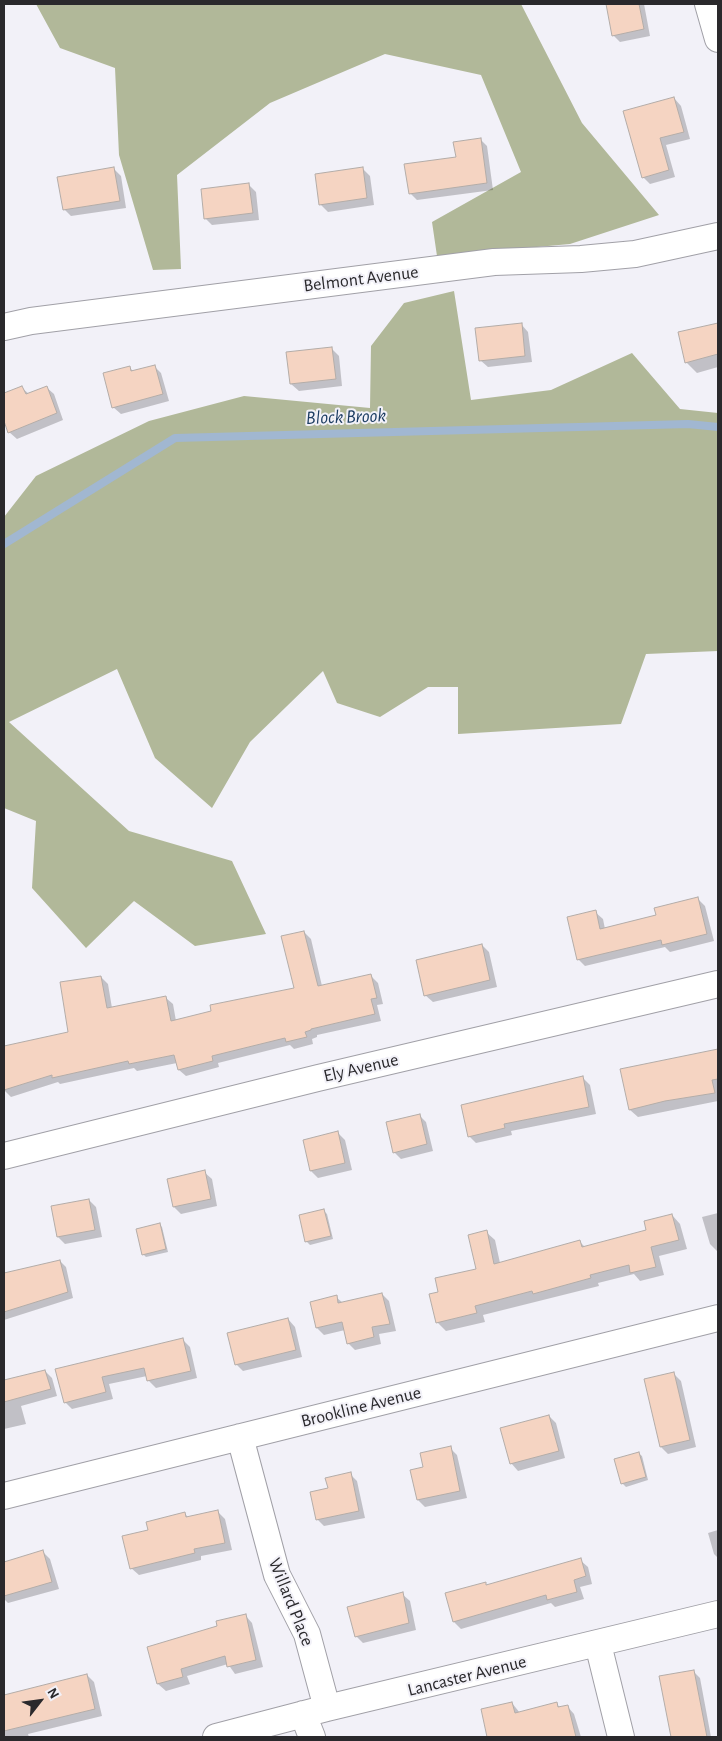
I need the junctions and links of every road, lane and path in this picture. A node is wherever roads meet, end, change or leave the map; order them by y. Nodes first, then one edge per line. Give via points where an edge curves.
1 (708, 4) edge
2 (718, 39) edge
3 (718, 236) edge
4 (4, 327) edge
5 (718, 984) edge
6 (4, 1156) edge
7 (718, 1318) edge
8 (240, 1437) junction
9 (4, 1496) edge
10 (718, 1614) edge
11 (598, 1644) junction
12 (314, 1720) edge
13 (216, 1737) edge
14 (622, 1737) edge

1 - 2 street
3 - 4 street, Belmont Avenue via 635,254 494,262
5 - 6 street, Ely Avenue
7 - 8 street, Brookline Avenue
8 - 9 street, Brookline Avenue
8 - 12 street, Willard Place via 276,1575 307,1634
10 - 11 street, Lancaster Avenue
11 - 12 street, Lancaster Avenue
11 - 14 street
12 - 13 street, Lancaster Avenue

